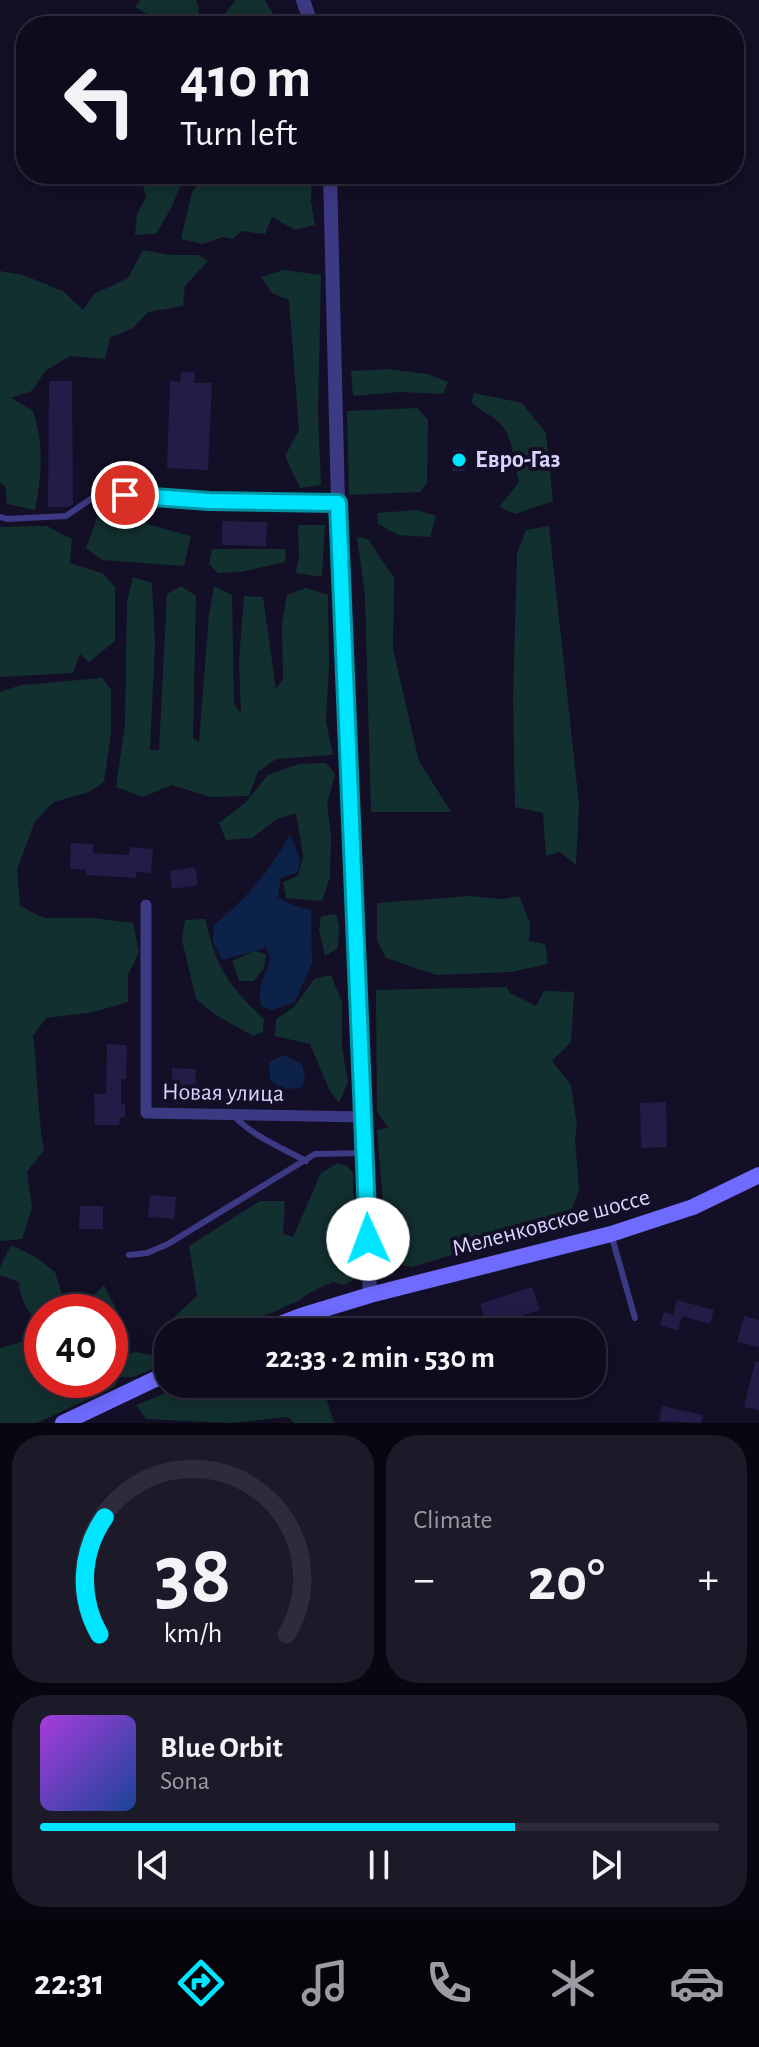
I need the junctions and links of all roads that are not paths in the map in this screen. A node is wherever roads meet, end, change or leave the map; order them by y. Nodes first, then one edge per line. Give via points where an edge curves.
1 (330, 184) edge
2 (338, 503) junction
3 (0, 517) edge
4 (146, 905) dead end
5 (234, 1116) junction
6 (364, 1117) junction
7 (364, 1153) junction
8 (306, 1161) junction
9 (759, 1175) edge
10 (611, 1234) junction
11 (129, 1255) dead end
12 (370, 1295) junction
13 (296, 1318) edge
14 (635, 1318) dead end
15 (154, 1380) edge
16 (63, 1423) edge

1 - 2 street
2 - 3 lane via 98,494 66,516
2 - 6 street
4 - 5 street, Новая улица via 146,1113
5 - 6 street, Новая улица
5 - 8 lane
6 - 7 street
7 - 8 lane via 315,1154
7 - 12 street
8 - 11 lane via 168,1244
9 - 10 main road, Меленковское шоссе via 693,1207
10 - 12 main road, Меленковское шоссе
10 - 14 lane
12 - 13 main road, Меленковское шоссе
15 - 16 main road

